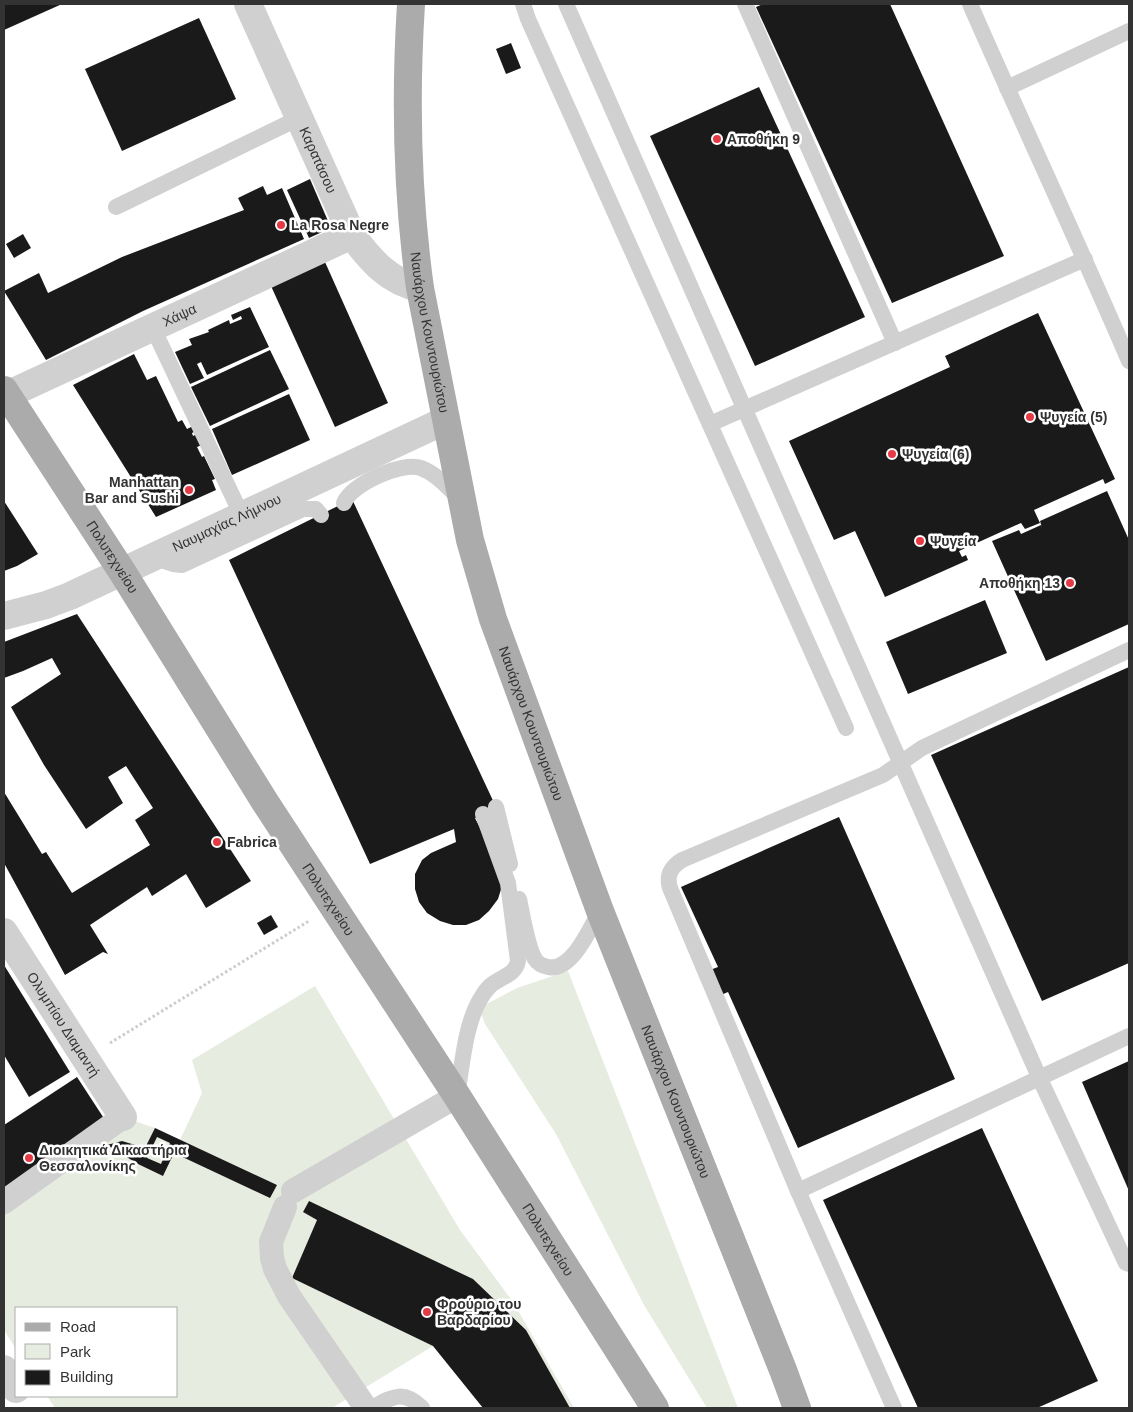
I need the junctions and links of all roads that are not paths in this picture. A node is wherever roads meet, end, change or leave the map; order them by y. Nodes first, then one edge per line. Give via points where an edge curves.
1 (248, 4) edge
2 (411, 4) edge
3 (523, 4) edge
4 (566, 4) edge
5 (745, 4) edge
6 (970, 4) edge
7 (1129, 31) edge
8 (1007, 88) junction
9 (299, 118) junction
10 (116, 206) dead end
11 (352, 235) junction
12 (1085, 259) junction
13 (420, 288) junction
14 (153, 328) junction
15 (895, 342) junction
16 (1129, 361) edge
17 (6, 392) edge
18 (745, 409) junction
19 (446, 420) junction
20 (710, 424) junction
21 (462, 500) junction
22 (344, 502) dead end
23 (321, 515) dead end
24 (242, 516) junction
25 (155, 558) junction
26 (123, 573) junction
27 (4, 616) edge
28 (1129, 650) edge
29 (846, 728) dead end
30 (900, 762) junction
31 (600, 911) junction
32 (4, 932) edge
33 (1129, 1036) edge
34 (1039, 1077) junction
35 (457, 1096) junction
36 (123, 1117) joint
37 (798, 1191) junction
38 (4, 1202) edge
39 (1129, 1264) edge
40 (4, 1369) edge
41 (15, 1387) edge
42 (21, 1397) edge
43 (28, 1408) edge
44 (366, 1408) edge
45 (372, 1408) edge
46 (422, 1408) edge
47 (655, 1408) edge
48 (796, 1408) edge
49 (894, 1408) edge

1 - 9 street, Καρατάσου
2 - 13 main road, Ναυάρχου Κουντουριώτου via 407,117
3 - 20 lane
4 - 18 lane
5 - 15 lane
6 - 8 lane
7 - 8 lane
8 - 12 lane
9 - 10 lane
9 - 11 street, Καρατάσου
11 - 13 street, Καρατάσου via 389,276 402,284
11 - 14 street, Χάψα
12 - 15 lane
12 - 16 lane
13 - 19 main road, Ναυάρχου Κουντουριώτου
14 - 17 street, Χάψα
14 - 24 lane
15 - 18 lane
17 - 26 main road, Πολυτεχνείου
18 - 20 lane
18 - 30 lane
19 - 21 main road, Ναυάρχου Κουντουριώτου
19 - 24 street, Ναυμαχίας Λήμνου
20 - 29 lane
21 - 22 lane via 420,467 401,467 359,486
21 - 31 main road, Ναυάρχου Κουντουριώτου via 477,569 493,619
23 - 25 lane via 316,509 303,509 182,565
24 - 25 street, Ναυμαχίας Λήμνου
25 - 26 street, Ναυμαχίας Λήμνου
26 - 27 street, Ναυμαχίας Λήμνου via 46,605
26 - 35 main road, Πολυτεχνείου via 265,802
28 - 30 lane via 922,748
30 - 34 lane
30 - 37 lane via 883,775 682,860 671,870 668,878
31 - 35 lane via 570,960 554,968 539,964 532,954 490,811 508,883 518,961 511,974 490,986 471,1017
31 - 48 main road, Ναυάρχου Κουντουριώτου
32 - 36 street, Ολυμπίου Διαμαντή
33 - 34 lane
34 - 37 lane
34 - 39 lane
35 - 44 street via 289,1199 271,1242 275,1269 289,1296
35 - 47 main road, Πολυτεχνείου
36 - 38 street
37 - 49 lane
40 - 41 street
42 - 43 street
45 - 46 lane via 396,1396 405,1396

